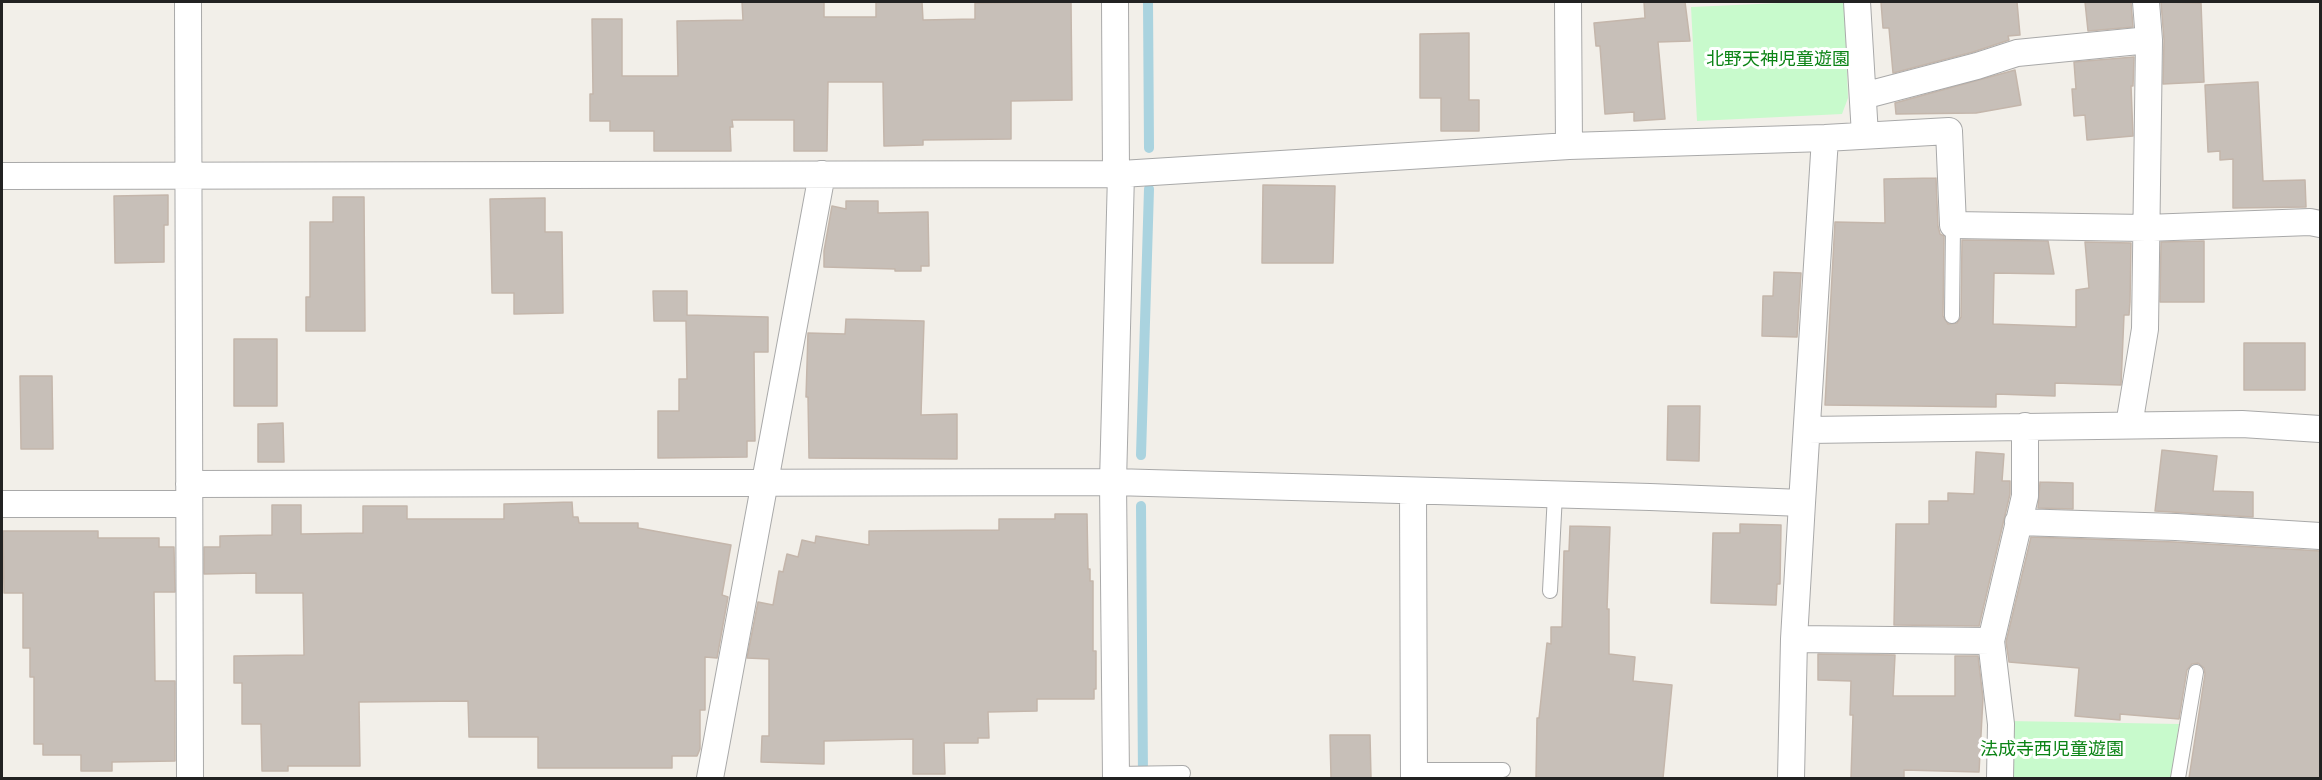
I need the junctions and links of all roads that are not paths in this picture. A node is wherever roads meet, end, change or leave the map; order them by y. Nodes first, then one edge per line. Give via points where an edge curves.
1 (188, 2) edge
2 (1115, 2) edge
3 (1568, 2) edge
4 (1857, 2) edge
5 (2146, 2) edge
6 (2149, 40) junction
7 (1863, 96) junction
8 (1865, 135) junction
9 (1825, 138) junction
10 (1569, 146) junction
11 (822, 174) junction
12 (1118, 174) junction
13 (2, 176) edge
14 (188, 176) junction
15 (2320, 224) edge
16 (1953, 225) junction
17 (2146, 228) junction
18 (1952, 316) dead end
19 (2130, 425) junction
20 (2025, 426) junction
21 (2320, 429) edge
22 (1808, 430) junction
23 (1113, 482) junction
24 (764, 483) junction
25 (1413, 491) junction
26 (189, 494) junction
27 (1555, 495) junction
28 (1802, 503) junction
29 (2, 504) edge
30 (2018, 522) junction
31 (2320, 536) edge
32 (1550, 591) dead end
33 (1794, 639) junction
34 (1990, 641) junction
35 (2196, 672) dead end
36 (1503, 770) dead end
37 (1183, 773) dead end
38 (1414, 774) edge
39 (1120, 775) edge
40 (190, 778) edge
41 (710, 778) edge
42 (1791, 778) edge
43 (2000, 778) edge
44 (2178, 778) edge

1 - 14 street
2 - 12 street
3 - 10 street
4 - 7 street
5 - 6 street
6 - 7 street via 2017,53
6 - 17 street
7 - 8 street
8 - 9 street
8 - 16 street via 1949,130
9 - 10 street
9 - 22 street
10 - 12 street
11 - 12 street
11 - 14 street
11 - 24 street
12 - 23 street
13 - 14 street
14 - 26 street
15 - 17 street
16 - 17 street
16 - 18 lane
17 - 19 street via 2145,329
19 - 20 street
19 - 21 street via 2242,423
20 - 22 street
20 - 30 street via 2025,496
22 - 28 street
23 - 24 street
23 - 25 street
23 - 39 street
24 - 26 street
24 - 41 street
25 - 27 street
25 - 38 street
26 - 29 street
26 - 40 street
27 - 28 street
27 - 32 lane
28 - 33 street
30 - 31 street
30 - 34 street
33 - 34 street
33 - 42 street
34 - 43 street via 2001,724
35 - 44 lane
36 - 38 lane
37 - 39 lane

